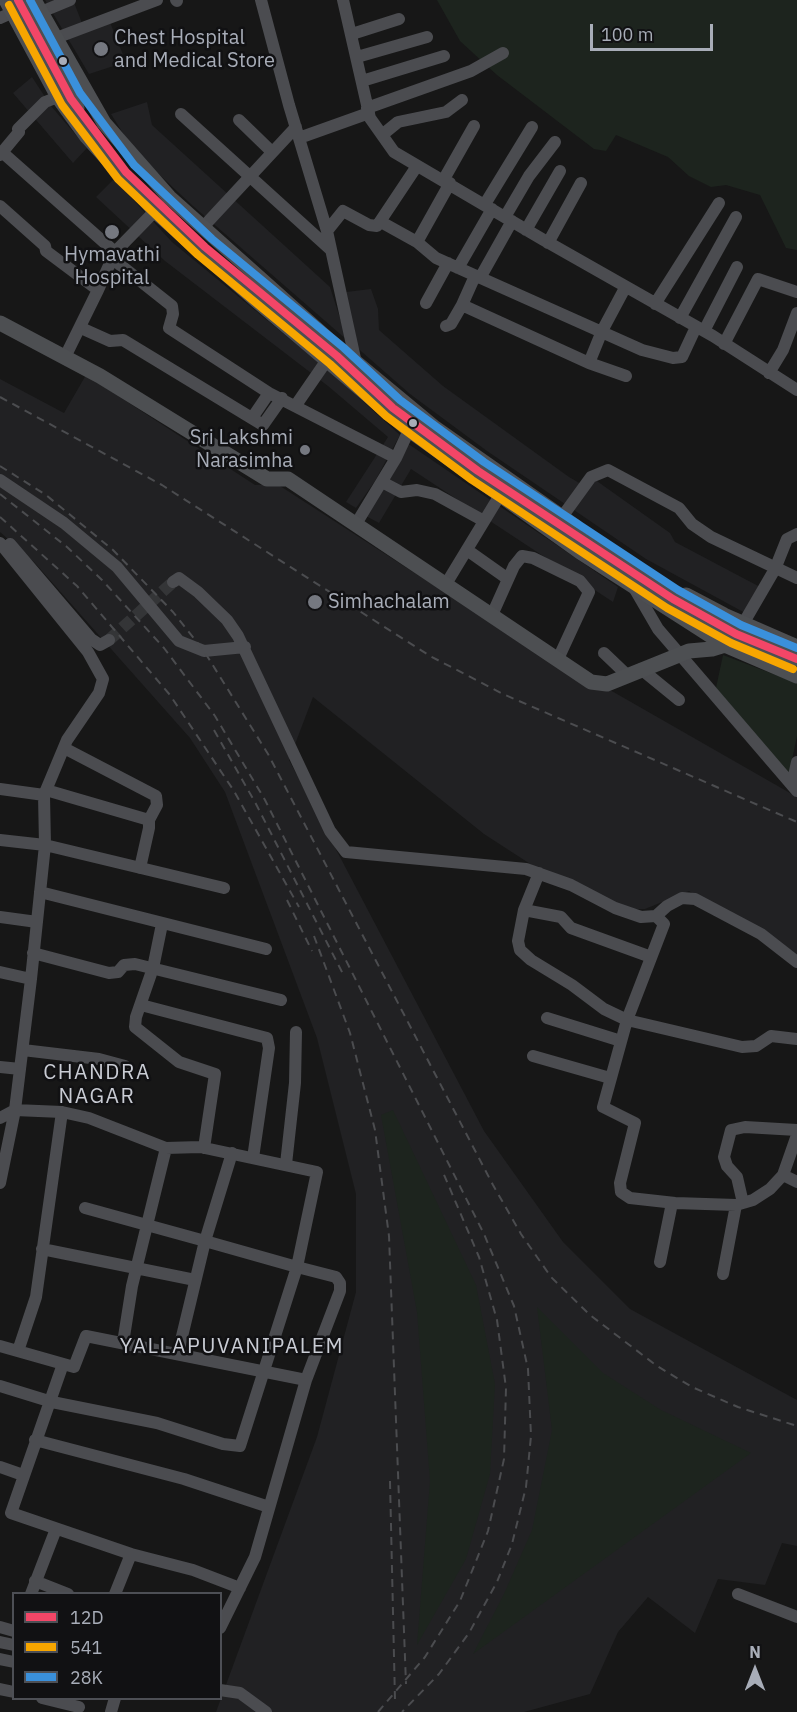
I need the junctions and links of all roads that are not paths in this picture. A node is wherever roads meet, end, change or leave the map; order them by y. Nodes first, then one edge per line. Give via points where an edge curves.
1 (70, 0) edge
2 (157, 0) edge
3 (261, 0) edge
4 (343, 0) edge
5 (37, 6) edge
6 (9, 8) edge
7 (399, 19) dead end
8 (352, 34) junction
9 (428, 37) dead end
10 (56, 38) junction
11 (503, 53) dead end
12 (357, 57) junction
13 (444, 57) dead end
14 (362, 81) junction
15 (58, 97) junction
16 (462, 100) dead end
17 (368, 110) junction
18 (181, 114) dead end
19 (239, 120) dead end
20 (474, 126) dead end
21 (532, 128) dead end
22 (298, 132) junction
23 (382, 135) junction
24 (555, 142) dead end
25 (273, 152) junction
26 (2, 154) edge
27 (417, 166) junction
28 (560, 171) dead end
29 (249, 177) junction
30 (447, 181) junction
31 (581, 183) dead end
32 (719, 203) dead end
33 (0, 206) edge
34 (489, 207) junction
35 (155, 211) junction
36 (736, 217) dead end
37 (508, 219) junction
38 (381, 222) junction
39 (204, 226) junction
40 (526, 230) junction
41 (327, 231) junction
42 (417, 242) junction
43 (548, 243) junction
44 (330, 249) junction
45 (114, 256) junction
46 (453, 266) junction
47 (737, 267) dead end
48 (478, 277) junction
49 (625, 288) junction
50 (98, 290) junction
51 (797, 292) edge
52 (426, 303) dead end
53 (655, 304) junction
54 (462, 305) junction
55 (797, 313) edge
56 (680, 318) junction
57 (0, 323) edge
58 (446, 326) dead end
59 (81, 328) junction
60 (700, 329) junction
61 (602, 331) junction
62 (724, 344) junction
63 (65, 357) junction
64 (327, 360) junction
65 (356, 363) junction
66 (589, 363) junction
67 (769, 373) junction
68 (626, 376) dead end
69 (797, 390) edge
70 (269, 393) junction
71 (282, 399) junction
72 (296, 405) junction
73 (252, 418) junction
74 (409, 430) junction
75 (396, 458) junction
76 (0, 480) edge
77 (382, 482) junction
78 (500, 495) junction
79 (562, 517) junction
80 (484, 520) junction
81 (356, 524) junction
82 (797, 534) edge
83 (0, 536) edge
84 (0, 543) edge
85 (467, 550) junction
86 (775, 568) junction
87 (797, 578) edge
88 (508, 579) junction
89 (173, 582) dead end
90 (446, 584) junction
91 (633, 586) junction
92 (492, 615) junction
93 (735, 634) junction
94 (109, 640) dead end
95 (245, 647) junction
96 (797, 647) edge
97 (604, 653) dead end
98 (680, 655) junction
99 (558, 659) junction
100 (797, 659) edge
101 (634, 672) junction
102 (797, 676) edge
103 (679, 700) dead end
104 (64, 748) junction
105 (797, 762) edge
106 (795, 788) edge
107 (0, 789) edge
108 (45, 792) junction
109 (149, 820) junction
110 (0, 840) edge
111 (45, 845) junction
112 (140, 868) junction
113 (539, 873) junction
114 (224, 888) dead end
115 (40, 892) junction
116 (524, 910) junction
117 (656, 916) junction
118 (0, 917) edge
119 (37, 922) junction
120 (162, 924) junction
121 (266, 949) dead end
122 (33, 953) junction
123 (651, 957) junction
124 (797, 962) edge
125 (153, 968) junction
126 (0, 972) edge
127 (31, 978) junction
128 (281, 1000) dead end
129 (141, 1005) junction
130 (547, 1018) dead end
131 (627, 1020) junction
132 (296, 1032) dead end
133 (797, 1039) edge
134 (621, 1041) junction
135 (22, 1050) junction
136 (533, 1056) dead end
137 (125, 1066) dead end
138 (0, 1067) edge
139 (20, 1069) junction
140 (610, 1078) junction
141 (15, 1110) junction
142 (62, 1112) junction
143 (0, 1118) edge
144 (797, 1130) edge
145 (797, 1135) edge
146 (166, 1148) junction
147 (204, 1148) junction
148 (232, 1153) junction
149 (253, 1158) junction
150 (286, 1164) junction
151 (783, 1175) junction
152 (797, 1182) edge
153 (0, 1183) edge
154 (672, 1203) junction
155 (739, 1204) junction
156 (85, 1208) dead end
157 (148, 1226) junction
158 (205, 1241) junction
159 (42, 1249) junction
160 (660, 1262) dead end
161 (297, 1267) junction
162 (138, 1268) junction
163 (723, 1274) dead end
164 (195, 1280) junction
165 (123, 1343) junction
166 (1, 1350) edge
167 (18, 1351) junction
168 (178, 1353) junction
169 (63, 1364) junction
170 (262, 1370) junction
171 (306, 1380) junction
172 (0, 1386) edge
173 (52, 1401) junction
174 (35, 1440) junction
175 (0, 1467) edge
176 (23, 1475) junction
177 (269, 1507) junction
178 (6, 1511) edge
179 (56, 1529) junction
180 (130, 1554) junction
181 (33, 1587) edge
182 (240, 1588) junction
183 (62, 1592) edge
184 (115, 1592) edge
185 (738, 1594) dead end
186 (797, 1617) edge
187 (222, 1624) edge
188 (222, 1690) edge
189 (51, 1700) edge
190 (79, 1706) edge
191 (266, 1712) edge

1 - 5 street
2 - 10 street
3 - 22 street
4 - 8 street
5 - 10 main road
6 - 15 main road
6 - 93 main road via 100,141 126,172 205,247 441,445 673,599
7 - 8 street
8 - 12 street
9 - 12 street
10 - 39 main road via 104,123 169,197
11 - 17 street via 471,71
12 - 14 street
13 - 14 street
14 - 17 street
15 - 26 street via 45,102 18,129
15 - 35 main road via 87,137
16 - 23 street via 446,112 398,122
17 - 22 street
17 - 23 street
18 - 29 street
19 - 25 street
20 - 30 street
21 - 34 street
22 - 25 street
22 - 41 street
23 - 27 street via 394,152
24 - 37 street via 529,176
25 - 29 street
26 - 45 street
27 - 30 street
27 - 38 street
28 - 40 street
29 - 39 street
29 - 44 street
30 - 34 street
30 - 42 street
31 - 43 street
32 - 53 street
33 - 50 street via 46,251
34 - 37 street
34 - 46 street
35 - 45 street
35 - 64 main road
36 - 56 street
37 - 40 street
37 - 48 street
38 - 41 street via 372,226 343,210
38 - 42 street
39 - 65 main road
40 - 43 street
41 - 44 street
42 - 46 street
43 - 49 street
44 - 65 street
45 - 50 street
45 - 70 street via 172,306 172,330
46 - 48 street
46 - 52 street
47 - 60 street
48 - 54 street
48 - 61 street
49 - 53 street
49 - 61 street
50 - 59 street
51 - 62 street via 758,279
53 - 56 street
54 - 58 street
54 - 66 street
55 - 67 street
56 - 60 street
57 - 63 main road
59 - 63 street
59 - 73 street via 110,341 123,340
60 - 61 street via 678,358 642,350
60 - 62 street
61 - 66 street
62 - 67 street
63 - 81 main road via 267,479 288,479
64 - 72 street
64 - 74 main road
65 - 79 main road via 435,428
66 - 68 street
67 - 69 street
70 - 71 street
70 - 73 street
71 - 72 street
71 - 73 street via 264,425
72 - 75 street
74 - 75 street
74 - 78 main road
75 - 77 street
76 - 95 street via 64,523 117,567 179,641 204,651
77 - 80 street via 401,492 435,494
77 - 81 street
78 - 80 street
78 - 91 main road
79 - 86 street via 591,477 608,470 679,508 692,524 711,537
79 - 93 main road via 693,599
80 - 85 street
81 - 90 main road
82 - 86 street via 787,539
83 - 94 street via 90,639 100,645
84 - 104 street via 102,675 99,693
85 - 88 street
85 - 90 street
86 - 87 street
86 - 93 street
88 - 92 street
88 - 99 street via 517,561 525,556 588,587
89 - 95 street via 179,578 198,592 227,620
90 - 92 main road
91 - 93 main road
91 - 98 street via 658,629
92 - 99 main road
93 - 96 main road
93 - 98 main road
93 - 100 main road
93 - 102 main road
95 - 113 street via 250,665 330,831 346,852 500,865
97 - 101 street
98 - 101 main road
98 - 106 street
99 - 101 main road via 595,683 607,684
101 - 103 street
104 - 108 street
104 - 109 street via 156,796 157,805
105 - 106 street
107 - 108 street
108 - 109 street via 114,807
108 - 111 street
109 - 112 street
110 - 111 street
111 - 112 street
111 - 115 street
112 - 114 street
113 - 116 street
113 - 117 street via 615,908 641,917
115 - 119 street
115 - 120 street
116 - 123 street via 561,918 571,928
116 - 131 street via 518,941 522,954
117 - 123 street via 664,924
117 - 124 street via 682,898 695,899 760,934
118 - 119 street
119 - 122 street
120 - 121 street
120 - 125 street
122 - 125 street via 109,973 118,972 127,964
122 - 127 street
123 - 131 street
125 - 128 street
125 - 129 street
126 - 127 street
127 - 135 street
129 - 147 street via 135,1027 179,1062 215,1074
129 - 149 street via 267,1038 269,1048
130 - 134 street
131 - 133 street via 742,1047 756,1046 771,1036
131 - 134 street
132 - 150 street
134 - 140 street
135 - 137 street
135 - 139 street
136 - 140 street
138 - 139 street
139 - 141 street
140 - 154 street via 604,1109 635,1123 621,1191 630,1198
141 - 142 street
141 - 143 street
141 - 153 street
142 - 146 street via 89,1118
142 - 159 street
144 - 155 street via 731,1130 724,1157 737,1177
145 - 151 street
146 - 147 street
146 - 157 street
147 - 148 street
148 - 149 street
148 - 158 street
149 - 150 street
150 - 161 street via 310,1169 318,1175
151 - 152 street
151 - 155 street via 770,1189
154 - 155 street
154 - 160 street
155 - 163 street
156 - 157 street
157 - 158 street
157 - 162 street
158 - 161 street
158 - 164 street
159 - 162 street
159 - 167 street via 36,1297
161 - 170 street
161 - 171 street via 336,1277 340,1283
162 - 164 street
162 - 165 street
164 - 168 street
165 - 168 street
165 - 169 street via 86,1336 74,1367
166 - 167 street
167 - 169 street
168 - 170 street
169 - 173 street
170 - 171 street
170 - 173 street via 244,1440 238,1447 157,1423
171 - 177 street
172 - 173 street
173 - 174 street
174 - 176 street
174 - 177 street via 184,1479
175 - 176 street
176 - 178 street
177 - 182 street via 255,1557
178 - 179 street
179 - 180 street
179 - 181 street
180 - 182 street via 193,1570
180 - 184 street
181 - 183 street
182 - 187 street
185 - 186 street
188 - 191 street via 240,1693
189 - 190 street

